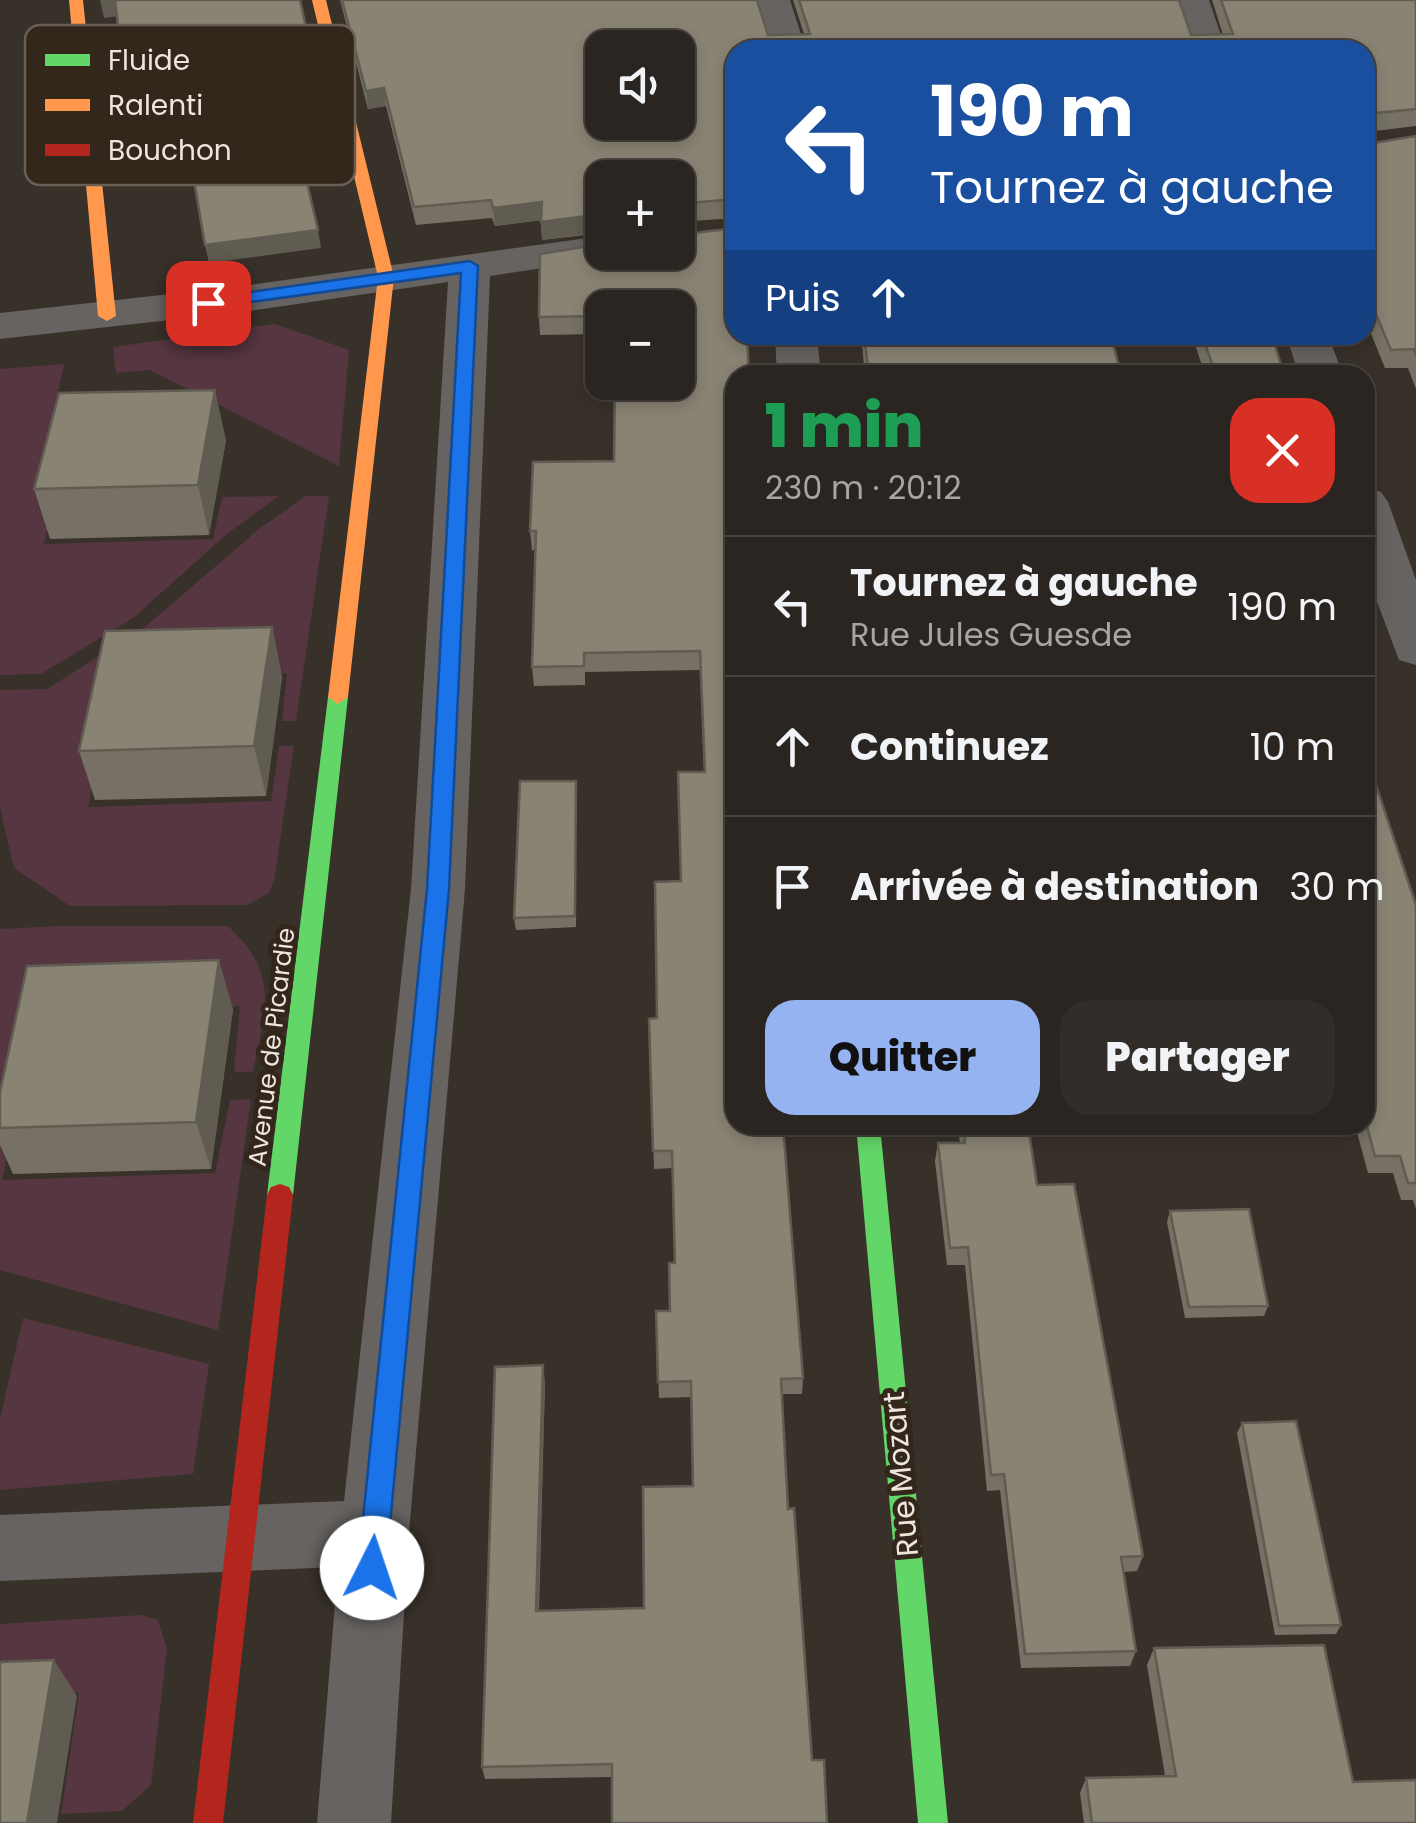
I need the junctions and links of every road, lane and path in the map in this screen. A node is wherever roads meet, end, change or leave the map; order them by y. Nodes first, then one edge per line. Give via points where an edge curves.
1 (76, 0) edge
2 (319, 0) edge
3 (772, 0) edge
4 (1191, 0) edge
5 (78, 25) edge
6 (325, 25) edge
7 (785, 40) edge
8 (1205, 40) edge
9 (355, 149) edge
10 (94, 185) edge
11 (585, 250) edge
12 (470, 266) junction
13 (386, 278) junction
14 (107, 316) junction
15 (0, 326) edge
16 (1375, 531) edge
17 (1416, 648) edge
18 (869, 1135) edge
19 (374, 1532) junction
20 (242, 1538) junction
21 (0, 1548) edge
22 (208, 1823) edge
23 (354, 1823) edge
24 (932, 1823) edge

1 - 5 street
2 - 6 street
3 - 7 street
4 - 8 street
9 - 13 street
10 - 14 street
11 - 12 street
12 - 13 street
12 - 19 street via 438,889
13 - 14 street
13 - 20 street, Avenue de Picardie
14 - 15 street
16 - 17 street
18 - 24 street, Rue Mozart
19 - 20 street
19 - 23 street
20 - 21 street
20 - 22 street, Avenue de Picardie

